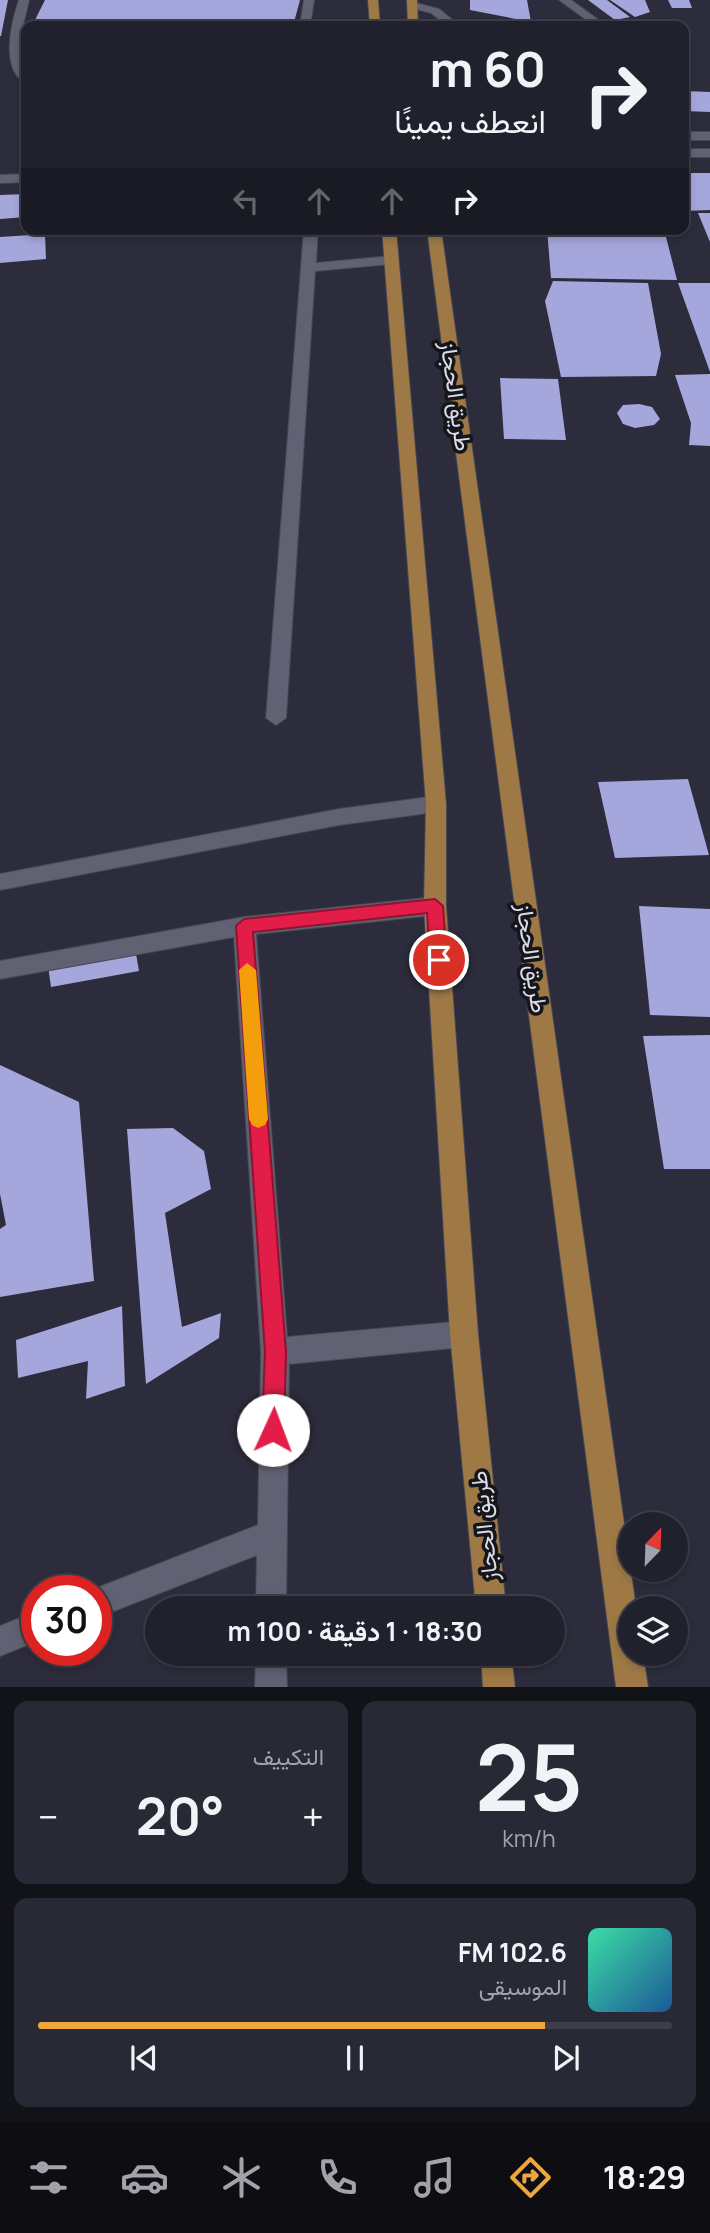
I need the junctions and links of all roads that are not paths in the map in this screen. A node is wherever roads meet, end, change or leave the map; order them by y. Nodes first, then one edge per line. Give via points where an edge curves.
1 (24, 0) edge
2 (309, 0) edge
3 (373, 0) edge
4 (564, 0) edge
5 (412, 3) edge
6 (306, 21) edge
7 (375, 21) edge
8 (413, 21) edge
9 (448, 21) edge
10 (595, 21) edge
11 (14, 53) junction
12 (0, 54) edge
13 (21, 75) edge
14 (689, 136) edge
15 (710, 136) edge
16 (689, 153) edge
17 (710, 153) edge
18 (21, 178) edge
19 (0, 179) edge
20 (310, 235) edge
21 (389, 235) edge
22 (435, 235) edge
23 (391, 260) junction
24 (306, 268) junction
25 (276, 718) dead end
26 (436, 804) junction
27 (0, 882) edge
28 (435, 906) junction
29 (244, 926) junction
30 (0, 970) edge
31 (464, 1334) junction
32 (275, 1352) junction
33 (270, 1535) junction
34 (271, 1596) edge
35 (490, 1596) edge
36 (112, 1597) edge
37 (21, 1632) edge
38 (0, 1641) edge
39 (271, 1666) edge
40 (497, 1666) edge
41 (271, 1687) edge
42 (499, 1687) edge
43 (632, 1687) edge

1 - 11 street via 14,34
2 - 6 street
3 - 7 main road
4 - 10 street
5 - 8 main road
5 - 9 street
11 - 12 street
11 - 13 street
14 - 15 street
16 - 17 street
18 - 19 street
20 - 24 street
21 - 23 main road, طريق الحجاز
22 - 43 main road, طريق الحجاز
23 - 24 street
23 - 26 main road, طريق الحجاز
24 - 25 street
26 - 27 street via 339,817
26 - 28 main road, طريق الحجاز
28 - 29 street
28 - 31 main road, طريق الحجاز
29 - 30 street
29 - 32 street
31 - 32 street
31 - 35 main road, طريق الحجاز
32 - 33 street
33 - 34 street
33 - 36 street
37 - 38 street
39 - 41 street
40 - 42 main road

